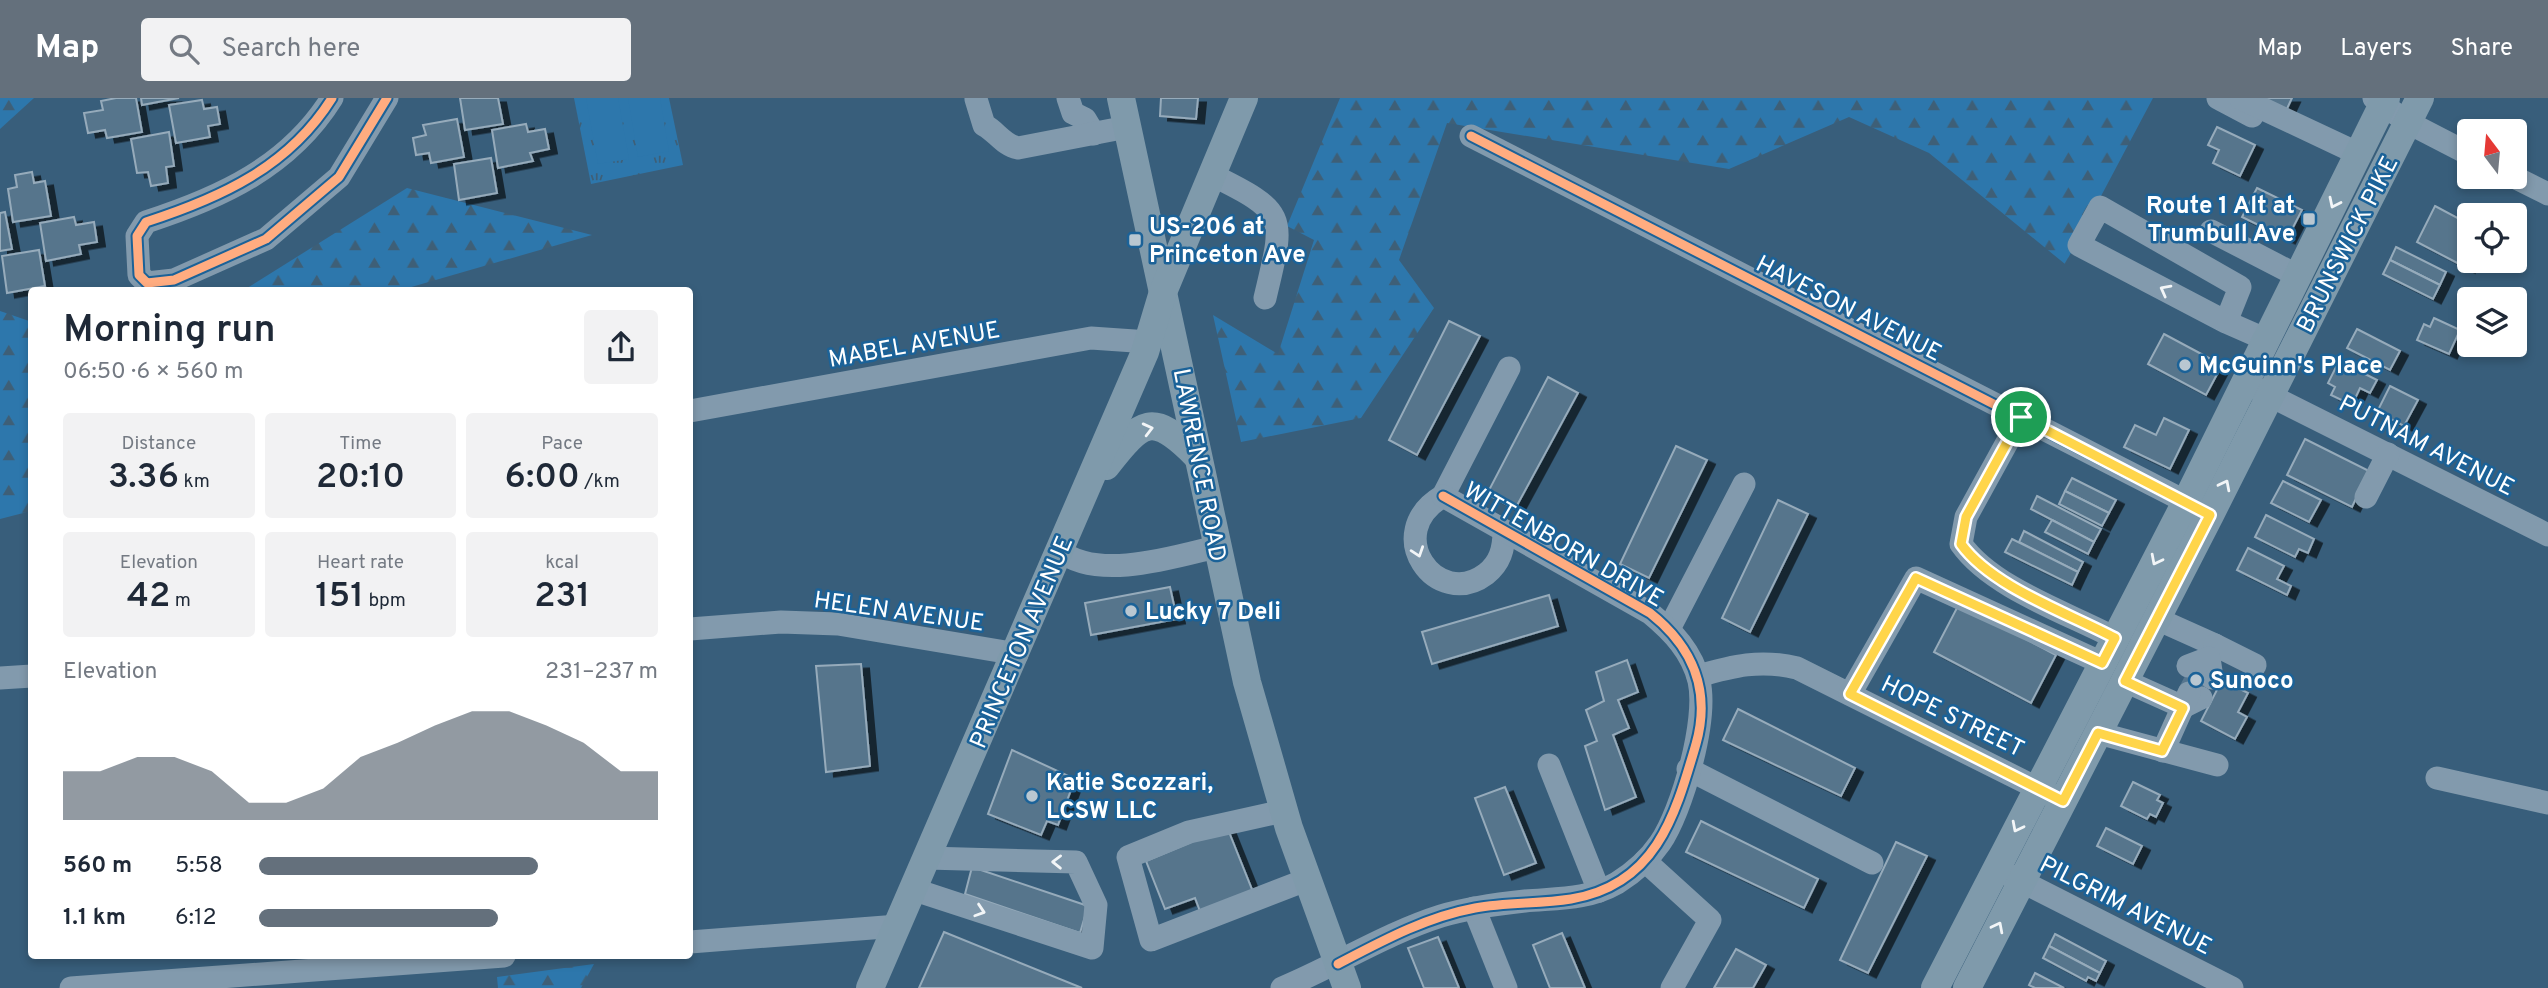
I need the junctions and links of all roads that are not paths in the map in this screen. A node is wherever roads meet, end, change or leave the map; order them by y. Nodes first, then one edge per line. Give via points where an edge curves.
1 (332, 98) edge
2 (387, 98) edge
3 (1068, 98) edge
4 (1121, 98) edge
5 (1244, 98) edge
6 (2217, 98) edge
7 (2241, 98) edge
8 (976, 99) edge
9 (2381, 101) edge
10 (2413, 110) edge
11 (1127, 127) junction
12 (2310, 131) junction
13 (1094, 134) junction
14 (1471, 136) dead end
15 (2457, 145) edge
16 (2359, 153) junction
17 (1212, 175) junction
18 (2527, 184) edge
19 (2548, 194) edge
20 (2211, 230) dead end
21 (2298, 276) junction
22 (1163, 292) junction
23 (1265, 298) dead end
24 (2225, 322) junction
25 (2267, 340) junction
26 (1149, 342) junction
27 (1508, 368) dead end
28 (2246, 382) junction
29 (2270, 396) junction
30 (693, 410) edge
31 (2021, 417) junction
32 (1196, 454) junction
33 (2388, 454) junction
34 (1744, 484) dead end
35 (1085, 493) junction
36 (1443, 496) junction
37 (2366, 497) dead end
38 (2198, 508) junction
39 (1504, 531) junction
40 (2548, 535) edge
41 (1216, 547) junction
42 (1060, 551) junction
43 (2157, 619) junction
44 (693, 629) edge
45 (1669, 629) junction
46 (2115, 638) junction
47 (1017, 654) junction
48 (2102, 663) junction
49 (2255, 665) dead end
50 (28, 676) edge
51 (1698, 676) junction
52 (0, 678) edge
53 (2125, 681) junction
54 (1850, 694) junction
55 (2098, 733) junction
56 (2162, 751) junction
57 (1549, 765) dead end
58 (2217, 765) dead end
59 (1688, 769) junction
60 (2437, 778) dead end
61 (2037, 788) junction
62 (2063, 801) junction
63 (2548, 803) edge
64 (1283, 811) junction
65 (927, 858) junction
66 (1645, 861) junction
67 (1872, 863) dead end
68 (1996, 868) junction
69 (1306, 880) junction
70 (2022, 882) junction
71 (915, 890) junction
72 (1599, 891) junction
73 (1474, 908) junction
74 (898, 926) junction
75 (693, 942) edge
76 (462, 959) edge
77 (1342, 976) edge
78 (71, 988) edge
79 (870, 988) edge
80 (1282, 988) edge
81 (1506, 988) edge
82 (1672, 988) edge
83 (1935, 988) edge
84 (1967, 988) edge
85 (2232, 988) edge

1 - 2 street via 291,148 260,173 199,205 146,222 137,236 139,275 147,283 174,279 266,239 339,177
3 - 13 street via 1073,113 1085,118
4 - 11 main road, LAWRENCE ROAD
5 - 17 main road, PRINCETON AVENUE
6 - 12 street via 2289,134
7 - 12 street
8 - 13 street via 984,125 1010,147
9 - 10 street
9 - 16 main road, BRUNSWICK PIKE
10 - 15 street
10 - 29 main road, BRUNSWICK PIKE
11 - 13 street
11 - 22 main road, LAWRENCE ROAD
12 - 16 street
14 - 31 street, HAVESON AVENUE
16 -> 21 main road, BRUNSWICK PIKE
17 - 22 main road, PRINCETON AVENUE
17 - 23 street via 1267,205 1278,222
18 - 19 street
20 - 21 street
21 - 25 main road, BRUNSWICK PIKE
22 - 26 main road, PRINCETON AVENUE
22 - 32 main road, LAWRENCE ROAD
24 -> 24 street via 2079,245 2100,207 2240,287
24 - 25 street
25 - 28 main road, BRUNSWICK PIKE
26 - 30 street, MABEL AVENUE via 1091,338
26 - 35 main road, PRINCETON AVENUE
27 - 36 street
28 - 29 street, PUTNAM AVENUE
28 - 38 main road, BRUNSWICK PIKE
29 - 33 street, PUTNAM AVENUE
38 -> 29 main road, BRUNSWICK PIKE
31 - 38 street, HAVESON AVENUE
31 - 46 street via 1966,517 1961,544 1991,574
35 -> 32 main road via 1142,428 1170,429
32 - 41 main road, LAWRENCE ROAD
33 - 37 street
33 - 40 street, PUTNAM AVENUE
34 - 45 street
35 - 42 main road, PRINCETON AVENUE
36 - 39 street, WITTENBORN DRIVE
36 -> 39 street via 1421,514 1414,544 1419,559 1440,579 1466,583 1486,574 1500,558
38 - 43 main road, BRUNSWICK PIKE
38 -> 46 main road, BRUNSWICK PIKE
39 - 45 street, WITTENBORN DRIVE
41 - 42 street via 1148,564 1084,563
41 - 64 main road, LAWRENCE ROAD
42 - 47 main road, PRINCETON AVENUE
43 - 49 street via 2205,664
43 - 53 main road, BRUNSWICK PIKE
44 - 47 street, HELEN AVENUE via 781,622 838,624
45 - 51 street, WITTENBORN DRIVE
46 - 48 main road, BRUNSWICK PIKE
47 - 65 main road, PRINCETON AVENUE
48 - 54 street via 1916,578
48 - 61 main road, BRUNSWICK PIKE
50 - 52 street
51 - 54 street, HOPE STREET via 1752,662 1775,663 1797,668
51 - 59 street, WITTENBORN DRIVE via 1701,727
53 - 55 main road, BRUNSWICK PIKE
53 - 56 street via 2188,697
54 - 61 street, HOPE STREET
55 - 56 street
55 - 62 main road, BRUNSWICK PIKE
56 - 58 street
57 - 72 street
59 - 66 street, WITTENBORN DRIVE via 1672,820
59 - 67 street
60 - 63 street
61 - 62 street, HOPE STREET
61 -> 68 main road, BRUNSWICK PIKE
62 - 70 main road, BRUNSWICK PIKE
64 - 69 main road, LAWRENCE ROAD
64 - 69 street via 1189,832 1128,857 1151,940
65 - 71 main road, PRINCETON AVENUE
71 -> 65 street via 1092,948 1096,905 1076,862
66 - 72 street, WITTENBORN DRIVE
66 - 82 street via 1710,920
68 - 70 street, PILGRIM AVENUE
68 - 83 main road, BRUNSWICK PIKE
69 - 77 main road, LAWRENCE ROAD
84 -> 70 main road, BRUNSWICK PIKE
70 - 85 street, PILGRIM AVENUE
71 - 74 main road, PRINCETON AVENUE
72 - 73 street, WITTENBORN DRIVE via 1569,899
73 - 77 street, WITTENBORN DRIVE via 1399,932
73 - 81 street
74 - 75 street
74 - 79 main road, PRINCETON AVENUE
76 - 78 street
77 - 80 street, WITTENBORN DRIVE

